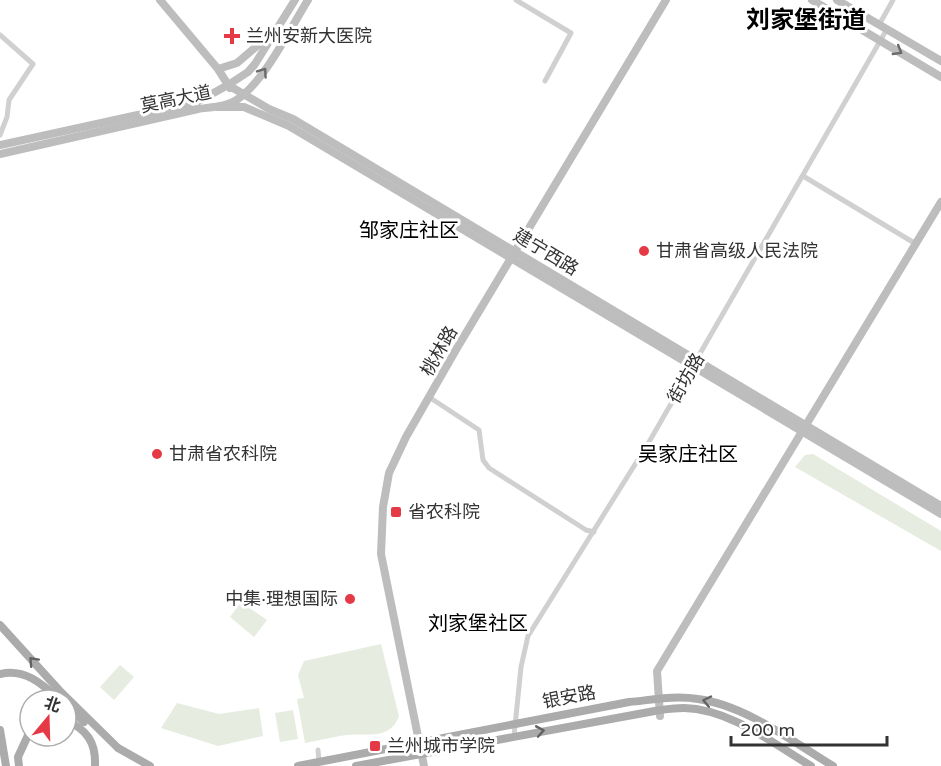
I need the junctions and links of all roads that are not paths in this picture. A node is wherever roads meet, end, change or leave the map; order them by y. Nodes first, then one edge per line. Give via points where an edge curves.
1 (160, 0) edge
2 (295, 0) edge
3 (308, 0) edge
4 (516, 0) edge
5 (666, 0) edge
6 (812, 0) edge
7 (837, 0) edge
8 (893, 0) edge
9 (879, 25) junction
10 (277, 29) junction
11 (887, 29) junction
12 (0, 35) edge
13 (880, 41) junction
14 (941, 62) edge
15 (218, 69) junction
16 (941, 77) edge
17 (545, 81) dead end
18 (228, 85) junction
19 (240, 96) junction
20 (218, 107) junction
21 (244, 107) junction
22 (0, 135) edge
23 (0, 145) edge
24 (0, 154) edge
25 (803, 176) junction
26 (941, 202) edge
27 (916, 244) junction
28 (515, 255) junction
29 (695, 363) junction
30 (429, 397) junction
31 (804, 428) junction
32 (941, 506) edge
33 (941, 514) edge
34 (594, 532) junction
35 (0, 625) edge
36 (0, 674) edge
37 (46, 688) edge
38 (658, 698) junction
39 (660, 713) junction
40 (78, 717) edge
41 (515, 724) junction
42 (78, 726) edge
43 (0, 730) edge
44 (514, 736) junction
45 (419, 744) junction
46 (23, 748) edge
47 (118, 748) junction
48 (318, 750) dead end
49 (421, 755) junction
50 (18, 762) edge
51 (319, 762) junction
52 (6, 766) edge
53 (95, 766) edge
54 (150, 766) edge
55 (298, 766) edge
56 (356, 766) edge
57 (424, 766) edge
58 (811, 766) edge
59 (833, 766) edge

1 - 15 main road
2 - 10 main road, 莫高大道
19 -> 3 main road, 莫高大道 via 263,73
4 - 17 street via 571,33
5 - 28 main road, 桃林路
6 - 13 main road
7 - 9 main road
8 - 9 street
9 - 11 main road
10 - 15 main road via 237,63
10 - 18 main road, 莫高大道 via 255,64
11 - 13 street, 街坊路
11 - 14 main road
12 - 22 street via 33,64 9,100
13 -> 16 main road
13 - 25 street, 街坊路
15 - 18 main road
18 - 19 main road
18 - 23 main road, 莫高大道 via 197,102
19 - 20 main road, 莫高大道
19 - 21 main road
19 - 28 main road, 建宁西路 via 293,119
20 - 21 main road, 建宁西路
20 - 24 main road, 莫高大道
21 - 28 main road, 建宁西路 via 289,126
25 - 27 street
25 - 29 street, 街坊路
26 - 27 main road
27 - 31 main road
28 - 29 main road, 建宁西路
28 - 30 main road, 桃林路
29 - 31 main road, 建宁西路
29 - 34 street, 街坊路
30 - 34 street via 479,430 483,460 489,468
30 - 45 main road, 桃林路 via 389,473 381,554
31 - 32 main road, 建宁西路
31 - 33 main road, 建宁西路
31 - 38 main road via 657,671
34 - 41 street, 街坊路 via 528,636
47 -> 35 main road
36 - 37 main road via 27,675
38 - 39 main road
38 - 41 main road, 银安路
59 -> 38 main road, 银安路 via 738,710 698,699
44 -> 39 main road, 银安路
39 - 58 main road, 银安路 via 684,708 710,712 737,722
40 - 47 main road
41 - 44 street, 街坊路
41 - 45 main road, 银安路
42 - 53 main road via 90,738 96,754
43 - 52 main road
44 - 49 main road, 银安路
45 - 49 main road, 桃林路
45 - 51 main road, 银安路
46 - 50 main road
47 - 54 main road, bridge
48 - 51 street
49 - 56 main road, 银安路
49 - 57 main road, 桃林路
51 - 55 main road, 银安路

